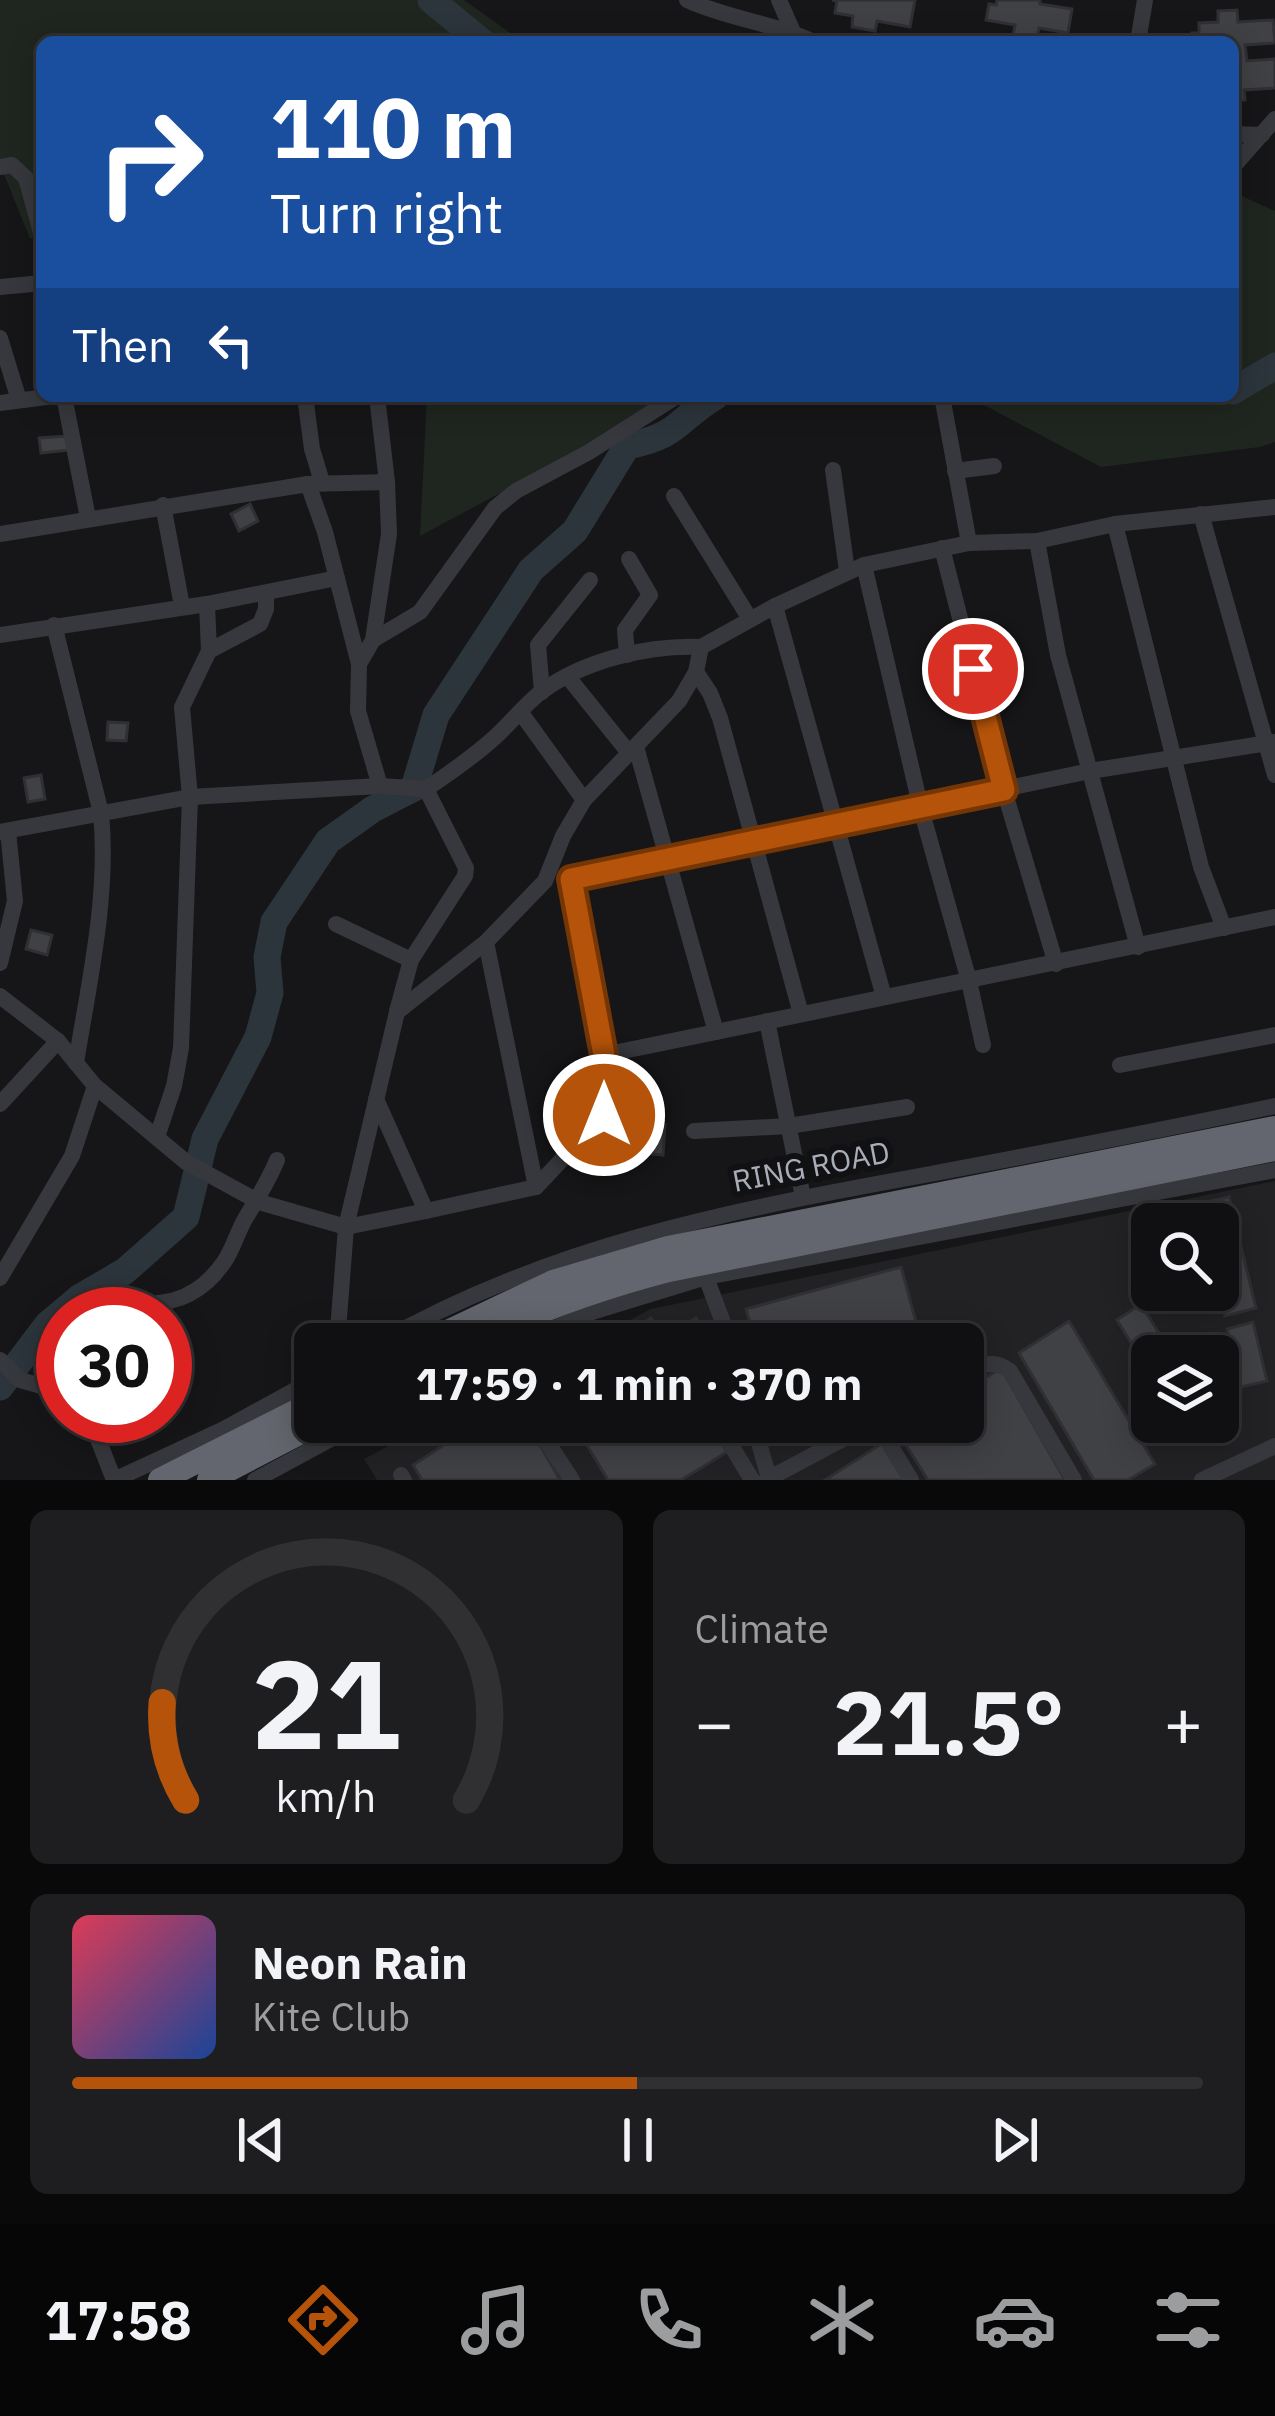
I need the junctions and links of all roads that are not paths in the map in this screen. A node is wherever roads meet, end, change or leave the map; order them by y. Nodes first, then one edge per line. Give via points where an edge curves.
1 (687, 0) edge
2 (779, 0) edge
3 (1145, 0) edge
4 (794, 32) junction
5 (802, 36) edge
6 (1139, 36) edge
7 (1275, 119) edge
8 (1239, 134) edge
9 (1262, 136) junction
10 (1239, 161) edge
11 (0, 167) edge
12 (36, 214) edge
13 (36, 284) edge
14 (0, 287) edge
15 (0, 338) edge
16 (9, 401) edge
17 (65, 402) edge
18 (305, 402) edge
19 (378, 402) edge
20 (668, 402) edge
21 (943, 402) edge
22 (994, 466) dead end
23 (833, 470) dead end
24 (955, 471) junction
25 (387, 482) junction
26 (315, 483) junction
27 (674, 496) dead end
28 (163, 505) junction
29 (1275, 507) edge
30 (1201, 514) junction
31 (88, 518) junction
32 (1114, 524) junction
33 (0, 534) edge
34 (1037, 541) junction
35 (969, 543) junction
36 (942, 548) junction
37 (629, 560) dead end
38 (856, 568) junction
39 (337, 578) junction
40 (590, 580) dead end
41 (266, 593) junction
42 (207, 604) junction
43 (182, 606) junction
44 (775, 606) junction
45 (750, 619) junction
46 (54, 625) junction
47 (0, 635) edge
48 (373, 640) junction
49 (701, 647) junction
50 (209, 651) junction
51 (627, 655) junction
52 (359, 664) junction
53 (696, 672) junction
54 (568, 677) junction
55 (542, 692) junction
56 (520, 712) junction
57 (1271, 743) edge
58 (632, 750) junction
59 (1172, 757) junction
60 (1090, 771) junction
61 (1275, 775) edge
62 (380, 786) junction
63 (416, 787) junction
64 (1004, 790) junction
65 (190, 797) junction
66 (584, 800) junction
67 (921, 809) junction
68 (100, 813) junction
69 (839, 826) junction
70 (4, 831) edge
71 (753, 843) junction
72 (670, 861) junction
73 (571, 879) junction
74 (545, 881) junction
75 (1275, 917) edge
76 (336, 924) dead end
77 (1224, 928) junction
78 (486, 942) junction
79 (1138, 946) junction
80 (411, 960) junction
81 (0, 963) edge
82 (1056, 964) junction
83 (969, 981) junction
84 (0, 996) edge
85 (884, 997) junction
86 (397, 1012) junction
87 (801, 1014) junction
88 (767, 1022) junction
89 (716, 1032) junction
90 (1275, 1035) edge
91 (58, 1041) junction
92 (983, 1045) dead end
93 (604, 1055) junction
94 (76, 1063) junction
95 (1120, 1065) dead end
96 (95, 1086) junction
97 (376, 1099) junction
98 (0, 1104) edge
99 (1275, 1106) edge
100 (908, 1107) dead end
101 (789, 1126) junction
102 (1275, 1128) edge
103 (694, 1131) dead end
104 (157, 1138) junction
105 (1275, 1149) edge
106 (277, 1160) dead end
107 (1275, 1170) edge
108 (536, 1187) junction
109 (803, 1197) junction
110 (259, 1202) junction
111 (426, 1211) junction
112 (346, 1227) junction
113 (0, 1277) edge
114 (706, 1277) junction
115 (192, 1294) edge
116 (339, 1323) edge
117 (419, 1323) edge
118 (466, 1323) edge
119 (517, 1323) edge
120 (567, 1323) edge
121 (722, 1323) edge
122 (984, 1365) edge
123 (5, 1367) edge
124 (36, 1386) edge
125 (294, 1391) edge
126 (294, 1413) edge
127 (294, 1436) edge
128 (100, 1443) edge
129 (323, 1443) edge
130 (548, 1443) edge
131 (734, 1443) edge
132 (756, 1443) edge
133 (834, 1443) edge
134 (889, 1443) edge
135 (1275, 1446) edge
136 (762, 1479) edge
137 (1209, 1479) edge
138 (114, 1480) edge
139 (160, 1480) edge
140 (209, 1480) edge
141 (255, 1480) edge
142 (572, 1480) edge
143 (911, 1480) edge
144 (1074, 1480) edge

1 - 4 street
2 - 4 street
3 - 6 street
4 - 5 street
7 - 9 street
8 - 9 street
9 - 10 street
11 - 12 street via 12,165 26,178
13 - 14 street
15 - 16 street
17 - 31 street
18 - 26 street
19 - 25 street
20 - 48 street via 516,491 420,612
21 - 24 street
22 - 24 street
23 - 38 street
24 - 35 street
25 - 26 street
25 - 48 street via 389,534
26 - 28 street
26 - 39 street
27 - 45 street
28 - 31 street
28 - 43 street
29 - 30 street
30 - 32 street
30 - 57 street
31 - 33 street
32 - 34 street
32 - 59 street
34 - 35 street
34 - 60 street
35 - 36 street
36 - 38 street
36 - 64 street
37 - 51 street via 650,595 625,629
38 - 44 street
38 - 67 street
39 - 41 street
39 - 52 street
40 - 55 street via 538,645
41 - 42 street
41 - 50 street via 260,624
42 - 43 street
42 - 50 street
43 - 46 street
44 - 45 street
44 - 69 street
45 - 49 street
46 - 47 street
46 - 68 street
48 - 52 street
49 - 51 street
49 - 53 street
50 - 65 street via 182,706
51 - 54 street
52 - 62 street via 358,711
53 - 58 street
53 - 71 street via 719,718
54 - 55 street
54 - 58 street
55 - 56 street
56 - 63 street via 476,754
56 - 66 street
57 - 59 street
57 - 61 street
58 - 66 street
58 - 72 street
59 - 60 street
59 - 77 street
60 - 64 street
60 - 79 street
62 - 63 street
62 - 65 street
63 - 80 street via 466,868
64 - 67 street
64 - 82 street
65 - 68 street
65 - 104 street via 181,1048
66 - 74 street
67 - 69 street
67 - 83 street
68 - 70 street
68 - 94 street via 101,888
69 - 71 street
69 - 85 street
70 - 81 street via 15,901
71 - 72 street
71 - 87 street
72 - 73 street
72 - 89 street
73 - 74 street
73 - 93 street
74 - 78 street
75 - 77 street
76 - 80 street
77 - 79 street
78 - 86 street
78 - 108 street
79 - 82 street
80 - 86 street
82 - 83 street
83 - 85 street
83 - 92 street
84 - 91 street
85 - 87 street
86 - 97 street
87 - 88 street
88 - 89 street
88 - 101 street
89 - 93 street
90 - 95 street
91 - 94 street
91 - 98 street
93 - 108 street via 604,1115
94 - 96 street
96 - 104 street
96 - 113 street via 72,1156
97 - 111 street
97 - 112 street
99 - 109 street, RING ROAD
100 - 101 street
101 - 103 street
101 - 109 street
102 - 118 highway, RING ROAD via 668,1248 553,1282
104 - 110 street via 203,1174
105 - 119 highway via 669,1270
106 - 110 street
107 - 114 street
108 - 111 street
109 - 117 street, RING ROAD via 564,1257
110 - 112 street
110 - 115 street via 225,1260
111 - 112 street
112 - 116 street
114 - 120 street
114 - 121 street
122 - 144 street via 1000,1363 1010,1372
123 - 124 street
125 - 138 street
126 - 139 highway
127 - 140 highway
128 - 138 street
129 - 141 street
130 - 142 street
131 - 136 street
132 - 136 street
133 - 136 street
134 - 143 street
135 - 137 street

